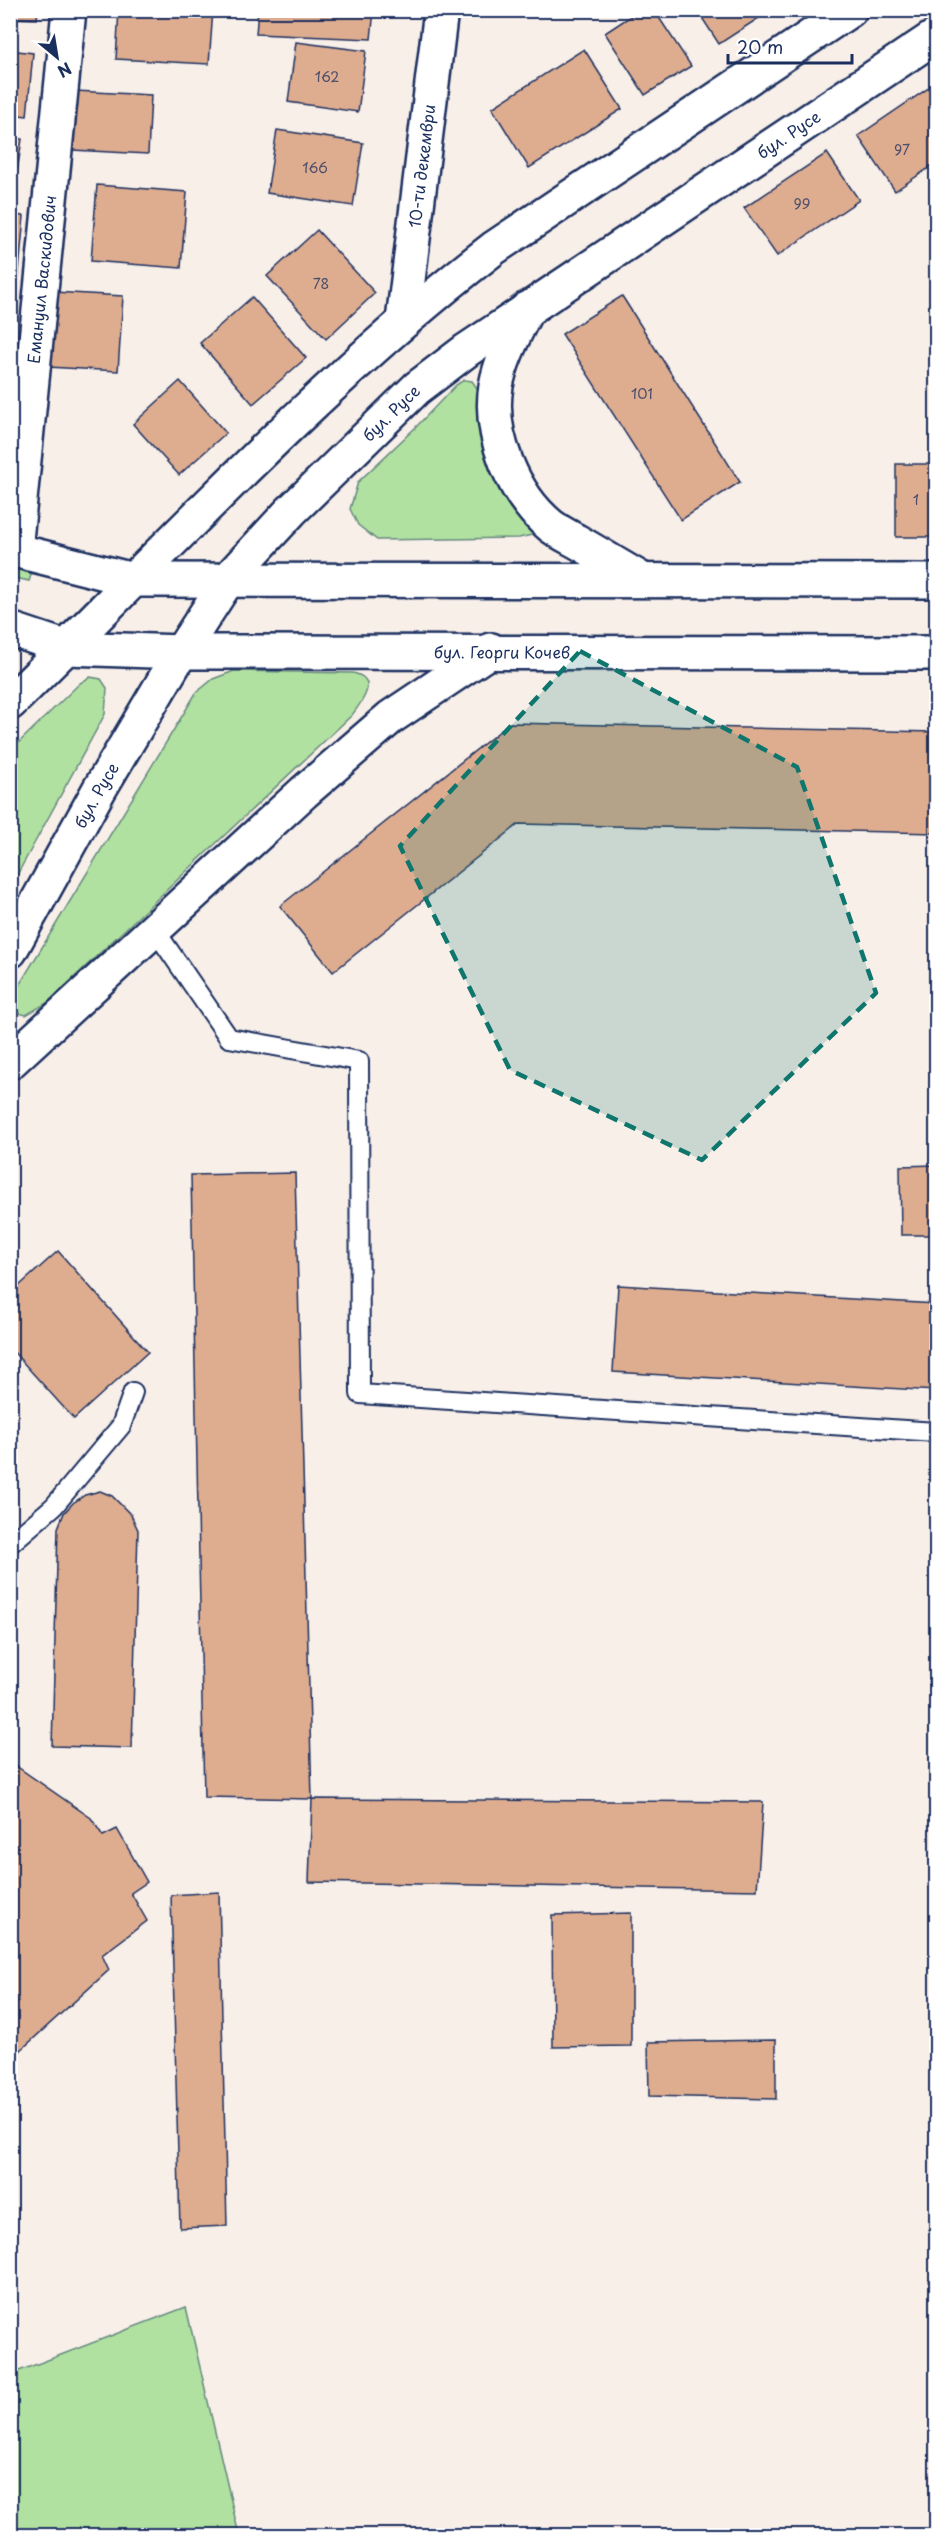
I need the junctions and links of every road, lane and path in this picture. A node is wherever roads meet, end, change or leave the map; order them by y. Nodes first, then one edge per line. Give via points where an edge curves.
1 (69, 10) edge
2 (441, 10) edge
3 (850, 10) edge
4 (936, 36) edge
5 (528, 307) junction
6 (403, 321) junction
7 (13, 549) edge
8 (229, 578) junction
9 (133, 580) junction
10 (643, 580) junction
11 (936, 581) edge
12 (10, 629) edge
13 (67, 648) junction
14 (491, 650) junction
15 (181, 652) junction
16 (936, 653) edge
17 (10, 703) edge
18 (155, 930) junction
19 (10, 951) edge
20 (10, 1062) edge
21 (134, 1392) dead end
22 (936, 1432) edge
23 (10, 1544) edge

1 - 7 main road, Емануил Васкидович
2 - 6 main road, 10-ти декември
3 - 6 main road via 494,248
4 - 5 main road, бул. Русе
5 - 8 main road, бул. Русе via 417,388 291,511
5 - 10 main road via 503,359 496,386 494,411 510,467 523,495 552,527
6 - 9 main road
7 - 9 main road
8 - 9 main road
8 - 10 main road
8 - 15 main road, бул. Русе
9 - 13 main road
10 - 11 main road
12 - 13 main road, бул. Георги Кочев
13 - 15 main road, бул. Георги Кочев
13 - 17 main road
14 - 15 main road, бул. Георги Кочев
14 - 16 main road, бул. Георги Кочев
14 - 18 main road via 391,717
15 - 19 main road, бул. Русе
18 - 20 main road
18 - 22 lane via 229,1038 359,1061 360,1394
21 - 23 lane via 121,1426 54,1506

